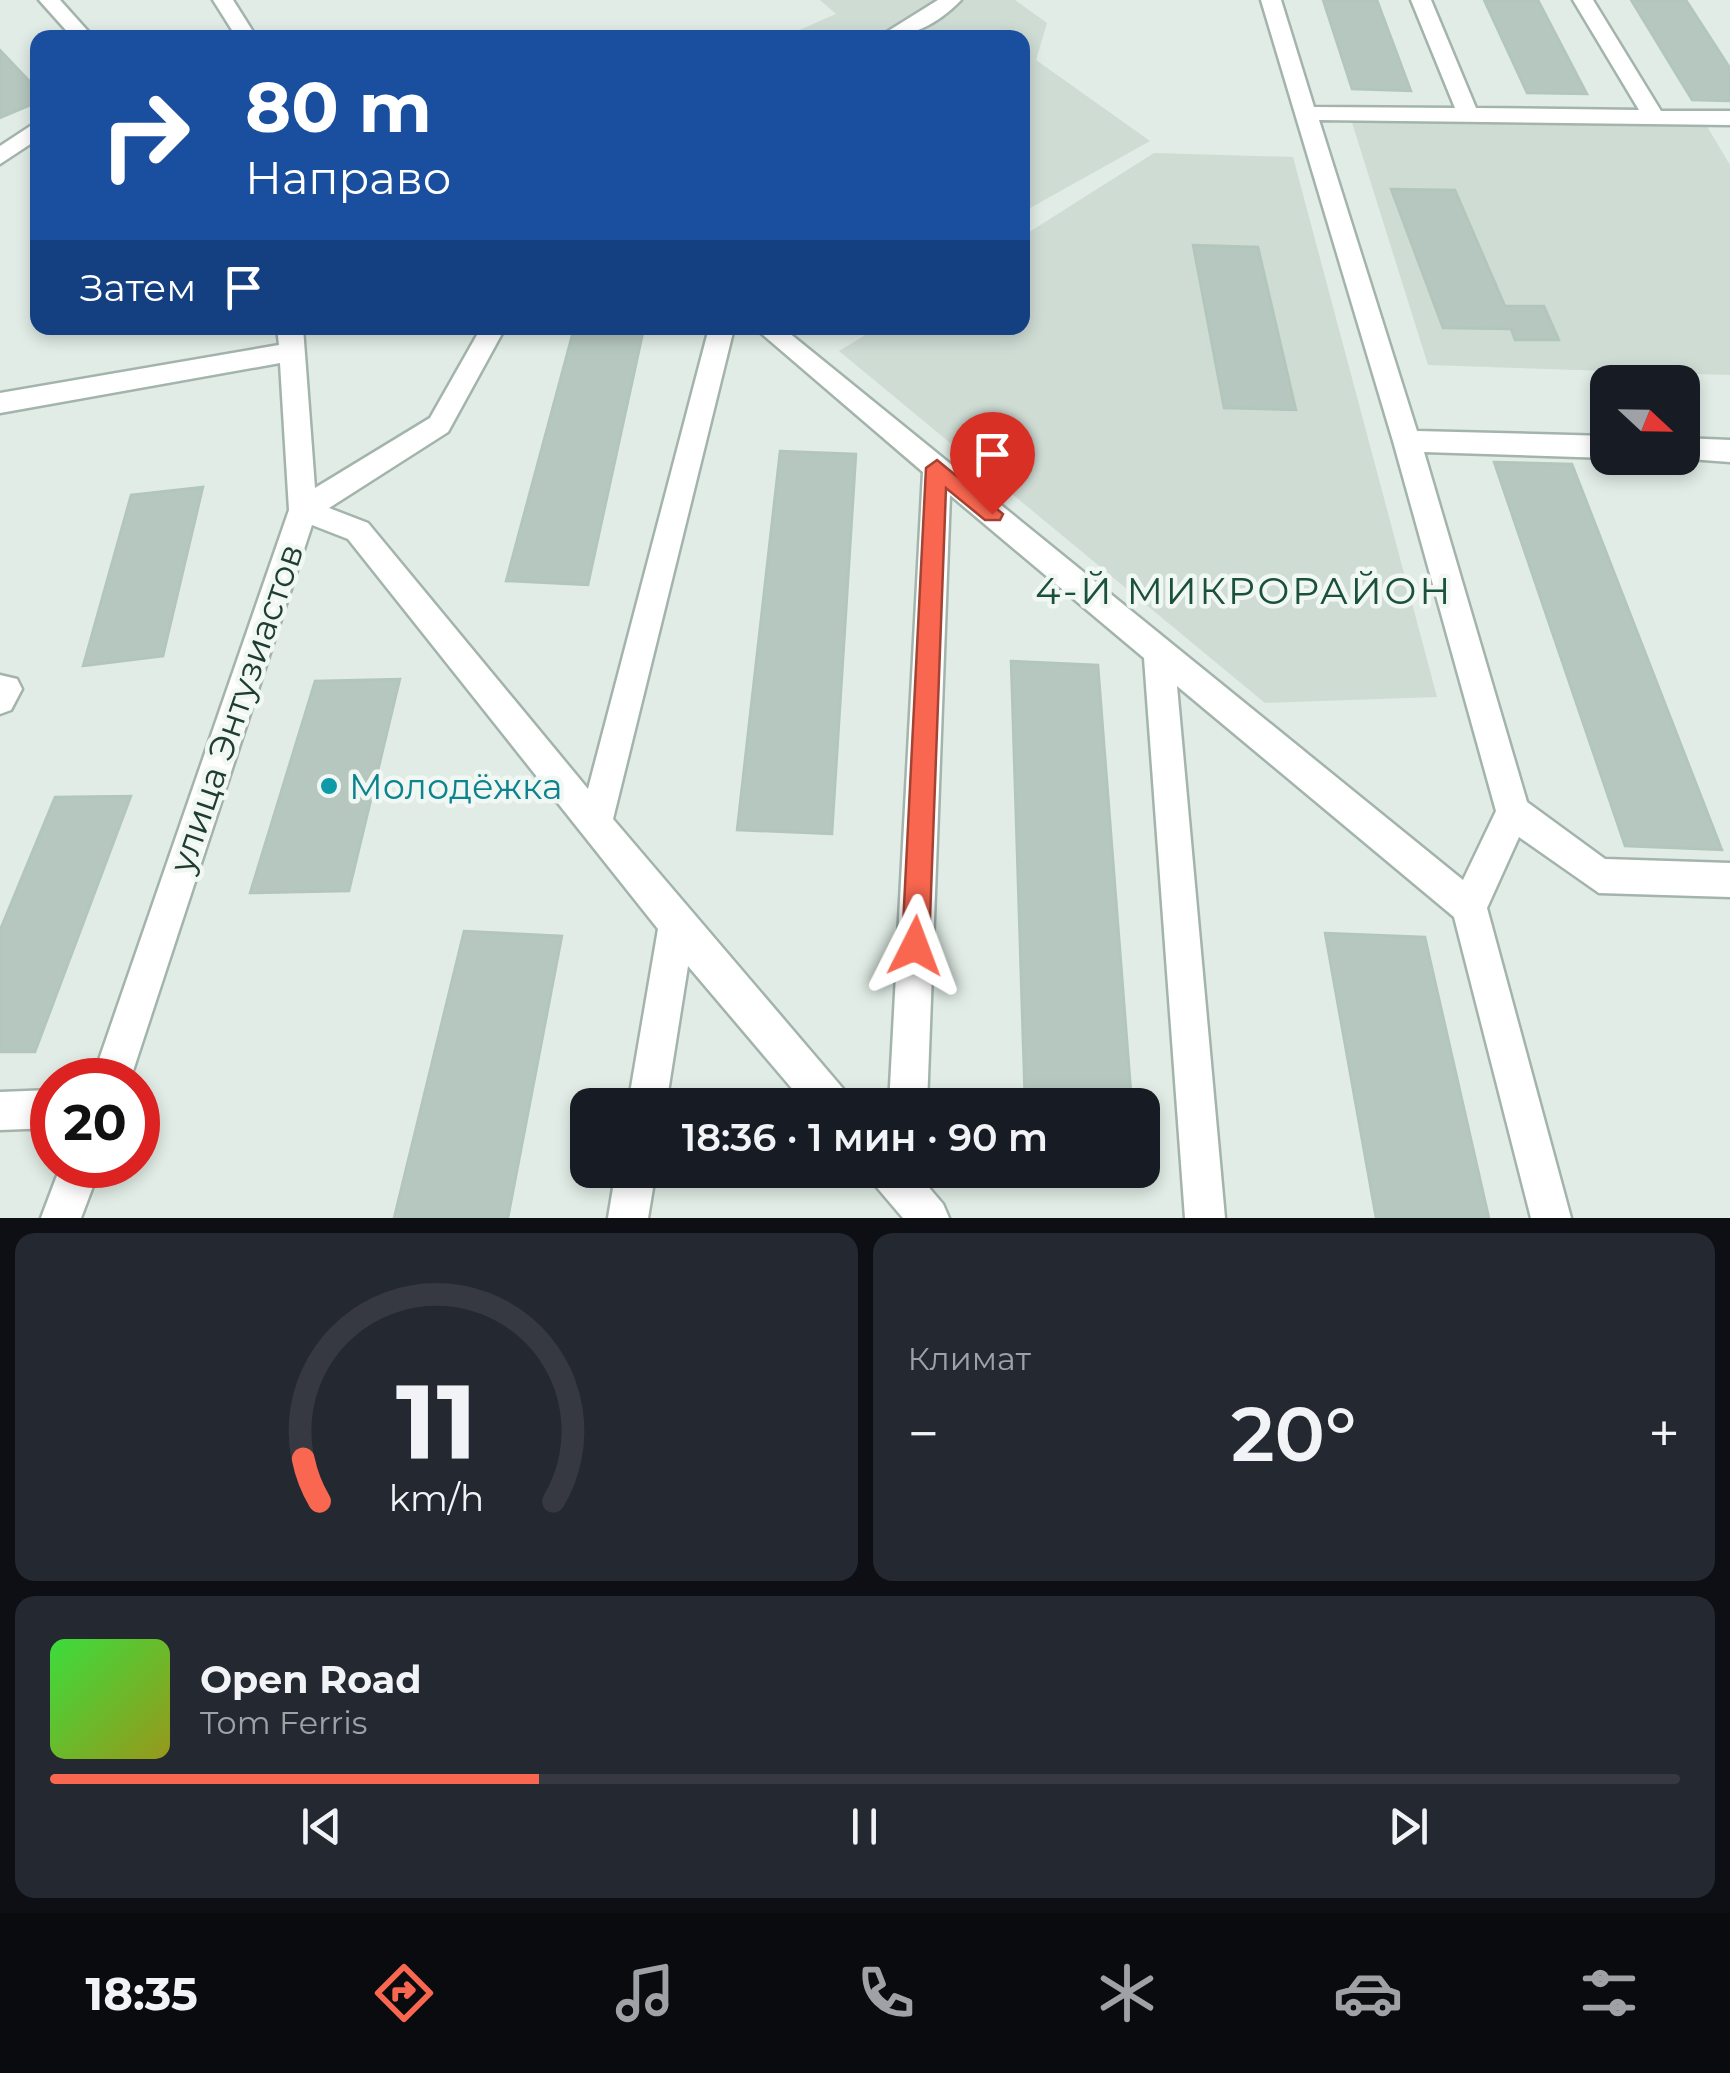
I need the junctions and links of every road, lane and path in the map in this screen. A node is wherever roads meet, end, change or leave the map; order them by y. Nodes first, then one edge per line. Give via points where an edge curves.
1 (49, 0) edge
2 (223, 0) edge
3 (952, 0) edge
4 (1271, 0) edge
5 (1421, 0) edge
6 (1583, 0) edge
7 (77, 30) edge
8 (242, 30) edge
9 (901, 30) edge
10 (1306, 112) junction
11 (1468, 115) junction
12 (1654, 117) junction
13 (1730, 118) edge
14 (30, 134) edge
15 (0, 157) edge
16 (488, 335) edge
17 (720, 335) edge
18 (776, 335) edge
19 (291, 340) edge
20 (0, 403) edge
21 (1406, 441) junction
22 (1590, 446) edge
23 (1700, 450) edge
24 (1730, 451) edge
25 (937, 468) junction
26 (303, 510) junction
27 (1159, 651) junction
28 (0, 689) edge
29 (0, 700) edge
30 (1514, 812) junction
31 (596, 825) junction
32 (1730, 880) edge
33 (1469, 907) junction
34 (677, 924) junction
35 (118, 1058) edge
36 (650, 1088) edge
37 (817, 1088) edge
38 (909, 1088) edge
39 (30, 1110) edge
40 (0, 1111) edge
41 (73, 1188) edge
42 (633, 1188) edge
43 (62, 1218) edge
44 (628, 1218) edge
45 (1205, 1218) edge
46 (1552, 1218) edge

1 - 7 street
2 - 8 street
3 - 9 street
4 - 10 street
5 - 11 street
6 - 12 street
10 - 11 street
10 - 21 street
11 - 12 street
12 - 13 street
14 - 15 street
16 - 26 street via 439,425
17 - 31 street
18 - 25 street
19 - 20 street
19 - 26 street, улица Энтузиастов
21 - 22 street
21 - 30 street
23 - 24 street
25 - 27 street
25 - 38 street
26 - 31 street via 358,531
26 - 35 street, улица Энтузиастов
27 - 33 street
27 - 45 street
28 - 29 street via 6,689
30 - 32 street via 1599,876
30 - 33 street
31 - 34 street
33 - 46 street
34 - 36 street
34 - 37 street
39 - 40 street
41 - 43 street
42 - 44 street

